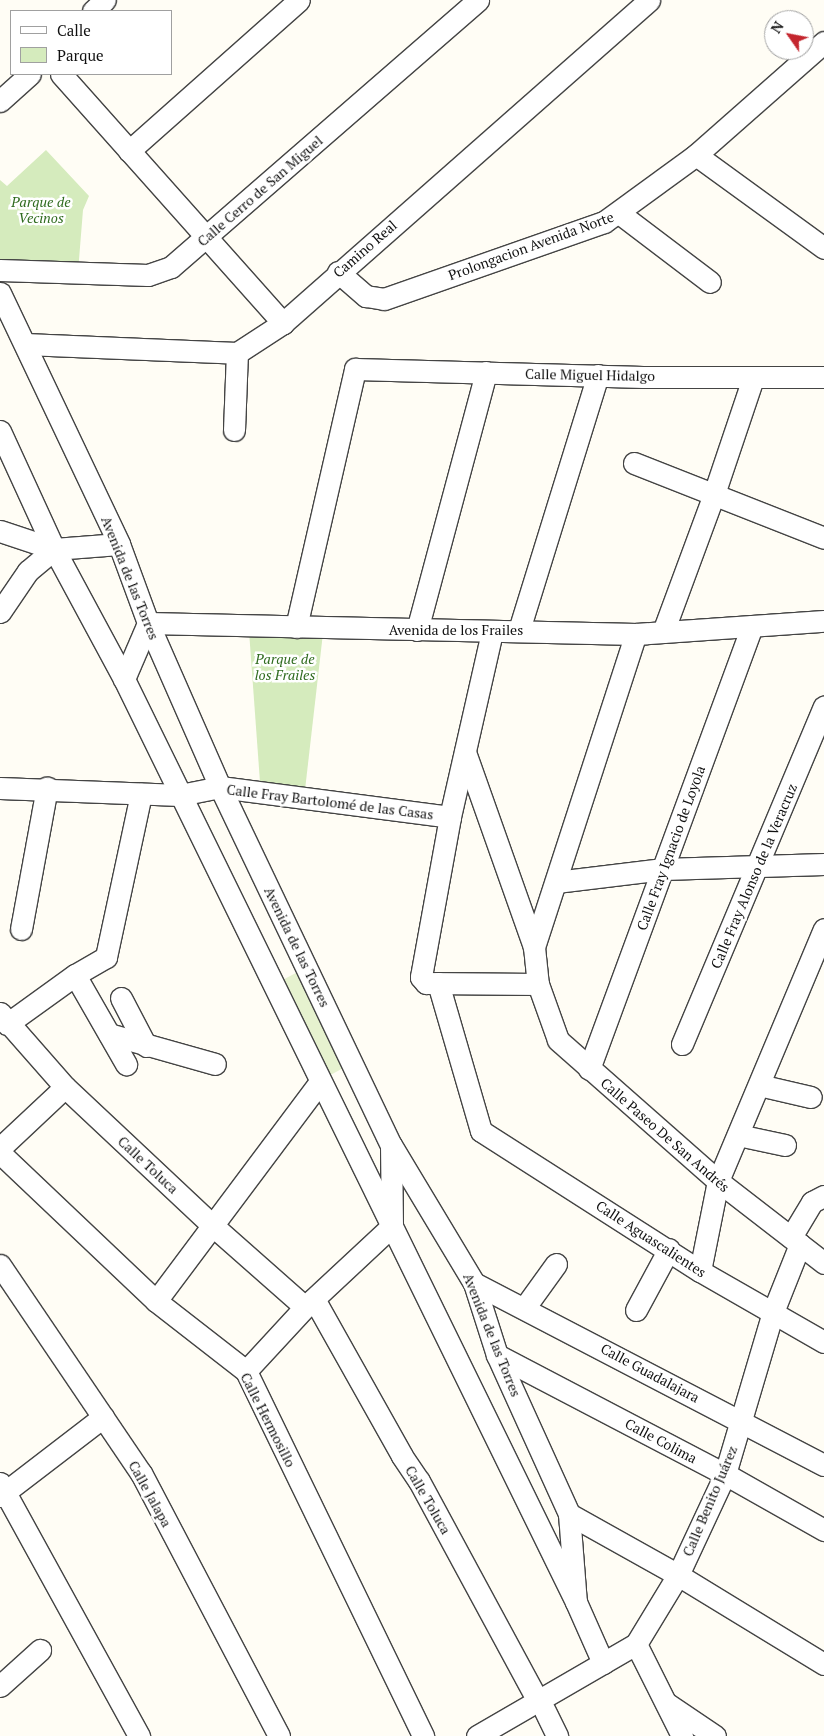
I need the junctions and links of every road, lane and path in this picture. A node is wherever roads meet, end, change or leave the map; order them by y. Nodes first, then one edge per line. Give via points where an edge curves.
1 (104, 0) edge
2 (299, 0) edge
3 (478, 0) edge
4 (649, 0) edge
5 (94, 10) edge
6 (824, 42) edge
7 (29, 75) edge
8 (62, 75) edge
9 (0, 101) edge
10 (129, 151) junction
11 (696, 155) junction
12 (619, 213) junction
13 (205, 239) junction
14 (824, 248) edge
15 (0, 270) edge
16 (338, 272) junction
17 (710, 282) dead end
18 (0, 293) edge
19 (283, 323) junction
20 (25, 344) junction
21 (237, 353) junction
22 (486, 372) junction
23 (598, 376) junction
24 (824, 376) edge
25 (753, 378) junction
26 (234, 430) dead end
27 (0, 431) edge
28 (634, 463) dead end
29 (714, 494) junction
30 (0, 531) edge
31 (824, 538) edge
32 (119, 544) junction
33 (54, 549) junction
34 (0, 612) edge
35 (824, 621) edge
36 (148, 623) junction
37 (752, 626) junction
38 (296, 627) junction
39 (417, 630) junction
40 (519, 630) junction
41 (492, 632) junction
42 (663, 632) junction
43 (636, 634) junction
44 (124, 679) junction
45 (824, 708) edge
46 (466, 752) junction
47 (47, 787) junction
48 (0, 788) edge
49 (220, 788) junction
50 (141, 794) junction
51 (180, 795) junction
52 (450, 817) junction
53 (824, 864) edge
54 (759, 866) junction
55 (663, 869) junction
56 (556, 882) junction
57 (21, 929) dead end
58 (824, 930) edge
59 (534, 947) junction
60 (75, 975) junction
61 (430, 980) junction
62 (538, 984) junction
63 (121, 998) dead end
64 (4, 1019) edge
65 (109, 1034) junction
66 (682, 1044) dead end
67 (146, 1046) junction
68 (126, 1064) dead end
69 (215, 1064) dead end
70 (588, 1070) junction
71 (320, 1082) junction
72 (759, 1085) junction
73 (64, 1087) junction
74 (811, 1097) dead end
75 (738, 1136) junction
76 (391, 1145) junction
77 (785, 1145) dead end
78 (0, 1148) edge
79 (0, 1153) edge
80 (718, 1181) junction
81 (821, 1196) edge
82 (212, 1225) junction
83 (392, 1226) junction
84 (795, 1241) junction
85 (669, 1249) junction
86 (824, 1263) edge
87 (556, 1264) dead end
88 (0, 1265) edge
89 (700, 1271) junction
90 (474, 1283) junction
91 (156, 1301) junction
92 (310, 1303) junction
93 (525, 1307) junction
94 (636, 1310) dead end
95 (773, 1312) junction
96 (824, 1342) edge
97 (497, 1355) junction
98 (246, 1371) junction
99 (103, 1417) junction
100 (742, 1421) junction
101 (824, 1464) edge
102 (725, 1474) junction
103 (2, 1490) edge
104 (569, 1514) junction
105 (824, 1530) edge
106 (678, 1575) junction
107 (576, 1602) junction
108 (636, 1644) junction
109 (40, 1650) dead end
110 (603, 1663) junction
111 (824, 1664) edge
112 (0, 1686) edge
113 (666, 1703) junction
114 (542, 1707) junction
115 (139, 1736) edge
116 (279, 1736) edge
117 (423, 1736) edge
118 (477, 1736) edge
119 (557, 1736) edge
120 (682, 1736) edge
121 (715, 1736) edge

1 - 5 street
2 - 10 street
3 - 13 street, Calle Cerro de San Miguel
4 - 16 street, Camino Real
6 - 11 street, Prolongacion Avenida Norte
7 - 9 street
8 - 10 street
10 - 13 street
11 - 12 street, Prolongacion Avenida Norte
11 - 14 street
12 - 16 street, Prolongacion Avenida Norte via 604,222 384,299 366,296
12 - 17 street
13 - 15 street, Calle Cerro de San Miguel via 171,266 148,275
13 - 19 street
16 - 19 street, Camino Real
18 - 20 street, Avenida de las Torres
19 - 21 street, Camino Real
20 - 21 street
20 - 32 street, Avenida de las Torres
21 - 26 street
22 - 23 street, Calle Miguel Hidalgo
22 - 38 street, Calle Miguel Hidalgo via 355,369
22 - 39 street
23 - 25 street, Calle Miguel Hidalgo
23 - 40 street
24 - 25 street, Calle Miguel Hidalgo
25 - 29 street
27 - 33 street, Avenida de las Torres
28 - 29 street
29 - 31 street
29 - 42 street
30 - 33 street
32 - 33 street
32 - 36 street, Avenida de las Torres
33 - 34 street via 28,571
33 - 44 street, Avenida de las Torres
35 - 37 street, Avenida de los Frailes
36 - 38 street, Avenida de los Frailes
36 - 44 street
36 - 49 street, Avenida de las Torres
37 - 42 street, Avenida de los Frailes
37 - 55 street, Calle Fray Ignacio de Loyola
38 - 39 street, Avenida de los Frailes
39 - 41 street, Avenida de los Frailes
40 - 41 street, Avenida de los Frailes
40 - 43 street, Avenida de los Frailes
41 - 46 street
42 - 43 street, Avenida de los Frailes
43 - 56 street
44 - 51 street, Avenida de las Torres
45 - 54 street, Calle Fray Alonso de la Veracruz
46 - 52 street
46 - 59 street
47 - 48 street, Calle Fray Bartolomé de las Casas
47 - 50 street, Calle Fray Bartolomé de las Casas
47 - 57 street
49 - 51 street, Calle Fray Bartolomé de las Casas
49 - 52 street, Calle Fray Bartolomé de las Casas
49 - 76 street, Avenida de las Torres
50 - 51 street, Calle Fray Bartolomé de las Casas
50 - 60 street via 110,948 100,962
51 - 71 street, Avenida de las Torres
52 - 61 street
53 - 54 street
54 - 55 street
54 - 66 street, Calle Fray Alonso de la Veracruz
55 - 56 street
55 - 70 street, Calle Fray Ignacio de Loyola
56 - 59 street
58 - 72 street
59 - 62 street, Calle Paseo De San Andrés
60 - 64 street
60 - 65 street
61 - 62 street
61 - 85 street, Calle Aguascalientes via 481,1131
62 - 70 street, Calle Paseo De San Andrés via 558,1040
63 - 67 street
64 - 73 street, Calle Toluca
65 - 67 street
65 - 68 street
67 - 69 street
70 - 80 street, Calle Paseo De San Andrés
71 - 82 street
71 - 83 street, Avenida de las Torres
72 - 74 street
72 - 75 street
73 - 78 street
73 - 82 street, Calle Toluca
75 - 77 street
75 - 80 street
76 - 83 street
76 - 90 street, Avenida de las Torres
79 - 91 street, Calle Hermosillo
80 - 84 street, Calle Paseo De San Andrés
80 - 89 street
81 - 84 street, Calle Benito Juárez
82 - 91 street
82 - 92 street, Calle Toluca
83 - 92 street
83 - 107 street, Avenida de las Torres
84 - 86 street, Calle Paseo De San Andrés
84 - 95 street, Calle Benito Juárez
85 - 89 street, Calle Aguascalientes
85 - 94 street
87 - 93 street
88 - 99 street, Calle Jalapa
89 - 95 street, Calle Aguascalientes
90 - 93 street, Calle Guadalajara
90 - 97 street, Avenida de las Torres
91 - 98 street, Calle Hermosillo
92 - 98 street
92 - 114 street, Calle Toluca via 419,1481
93 - 100 street, Calle Guadalajara
95 - 96 street, Calle Aguascalientes
95 - 100 street, Calle Benito Juárez
97 - 102 street, Calle Colima
97 - 104 street, Avenida de las Torres
98 - 117 street, Calle Hermosillo
99 - 103 street
99 - 116 street, Calle Jalapa via 140,1473
100 - 101 street, Calle Guadalajara
100 - 102 street, Calle Benito Juárez
102 - 105 street, Calle Colima
102 - 106 street, Calle Benito Juárez
103 - 115 street
104 - 106 street
104 - 107 street, Avenida de las Torres
106 - 108 street, Calle Benito Juárez
106 - 111 street
107 - 110 street, Avenida de las Torres
108 - 110 street, Calle Benito Juárez
108 - 113 street
109 - 112 street
110 - 114 street, Calle Benito Juárez via 567,1685
113 - 120 street
113 - 121 street
114 - 118 street, Calle Benito Juárez
114 - 119 street, Calle Toluca

